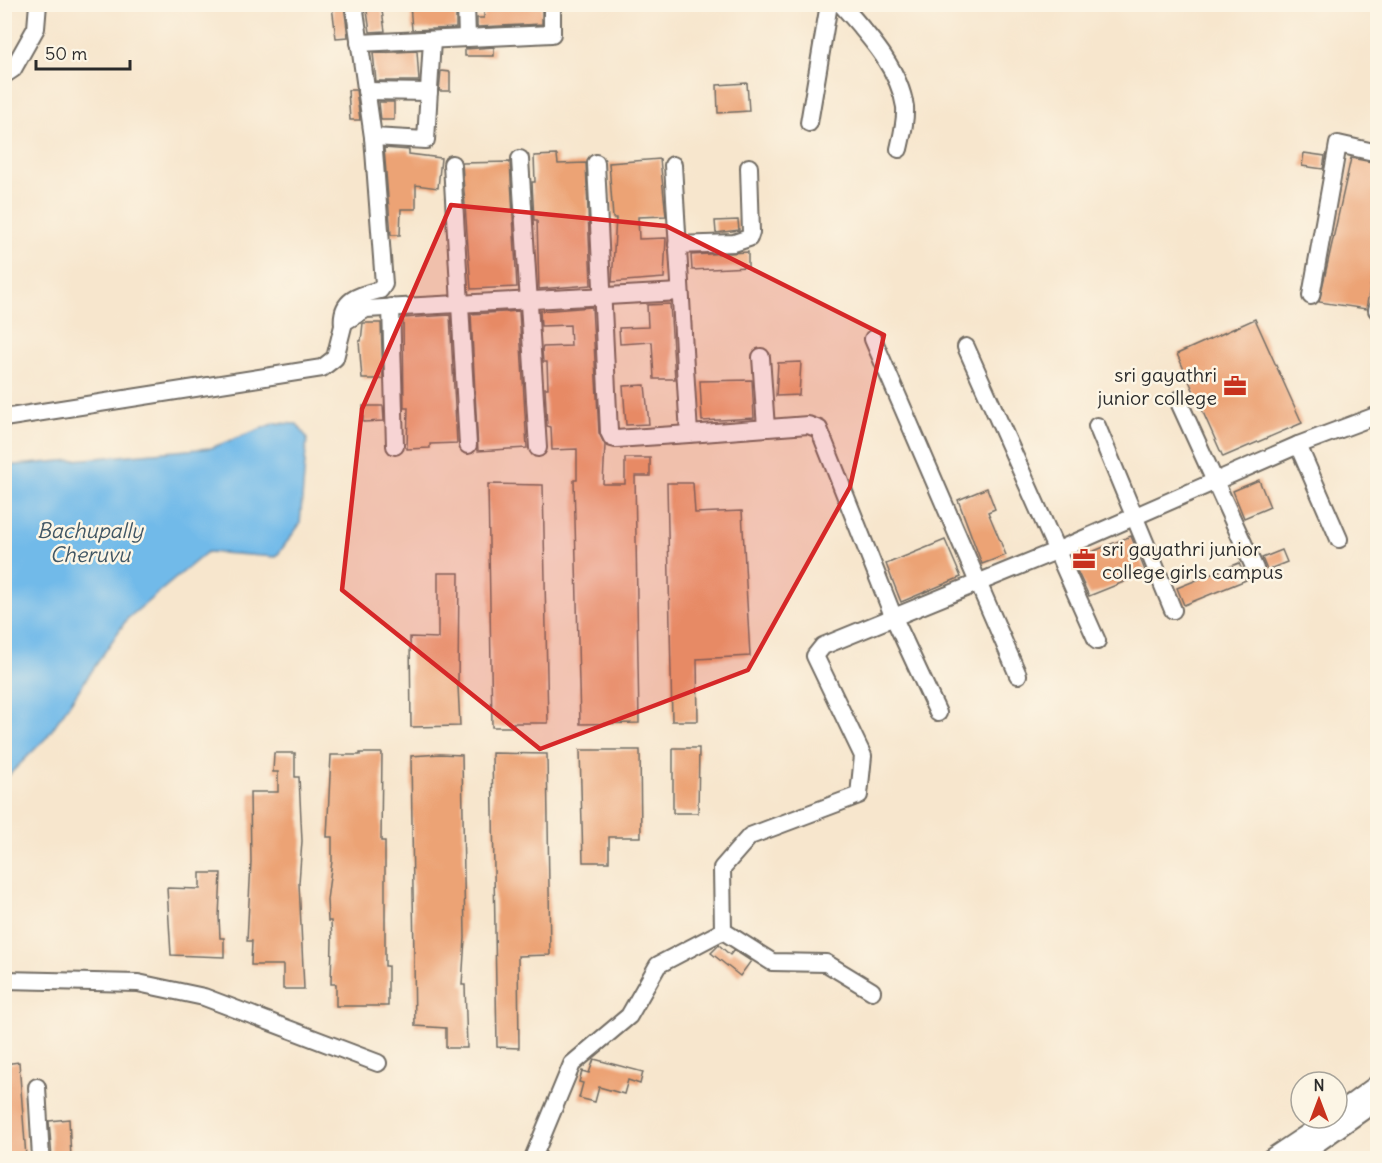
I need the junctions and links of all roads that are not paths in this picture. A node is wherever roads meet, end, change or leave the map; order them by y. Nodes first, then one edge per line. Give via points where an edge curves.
1 (38, 4) edge
2 (354, 4) edge
3 (466, 4) edge
4 (552, 4) edge
5 (829, 4) edge
6 (841, 4) edge
7 (467, 38) junction
8 (432, 40) junction
9 (359, 43) junction
10 (4, 75) edge
11 (366, 91) junction
12 (429, 92) junction
13 (809, 123) dead end
14 (373, 137) junction
15 (899, 149) dead end
16 (1377, 153) edge
17 (520, 159) dead end
18 (596, 163) dead end
19 (452, 164) dead end
20 (673, 165) dead end
21 (749, 167) dead end
22 (676, 245) junction
23 (680, 292) junction
24 (604, 295) junction
25 (1311, 296) dead end
26 (530, 299) junction
27 (459, 304) junction
28 (391, 307) junction
29 (343, 325) junction
30 (873, 339) dead end
31 (966, 348) dead end
32 (761, 357) dead end
33 (1178, 400) dead end
34 (1377, 415) edge
35 (4, 417) edge
36 (1097, 426) dead end
37 (766, 428) junction
38 (689, 434) junction
39 (468, 445) dead end
40 (1298, 445) junction
41 (396, 446) dead end
42 (538, 448) dead end
43 (1215, 481) junction
44 (1134, 518) junction
45 (1339, 539) dead end
46 (1056, 551) junction
47 (1255, 569) dead end
48 (977, 583) junction
49 (1173, 609) dead end
50 (894, 618) junction
51 (1097, 642) dead end
52 (1018, 675) dead end
53 (938, 713) dead end
54 (723, 931) junction
55 (4, 980) edge
56 (872, 992) dead end
57 (378, 1063) dead end
58 (1377, 1083) edge
59 (36, 1087) dead end
60 (1377, 1101) edge
61 (1349, 1104) edge
62 (1349, 1115) edge
63 (1320, 1130) edge
64 (1322, 1130) edge
65 (41, 1158) edge
66 (533, 1158) edge
67 (1270, 1158) edge
68 (1297, 1158) edge

1 - 10 street via 36,28 13,69
2 - 9 street
3 - 7 street
4 - 7 street via 552,34
5 - 13 street
6 - 15 street via 877,48 898,87 905,107
7 - 8 street
8 - 9 street
8 - 12 street
9 - 11 street
11 - 12 street
11 - 14 street
12 - 14 street via 426,140
14 - 29 street via 384,284 380,290 356,295 342,315
16 - 25 street via 1338,144
17 - 26 street
18 - 24 street
19 - 27 street
20 - 22 street
21 - 22 street via 749,238 734,243
22 - 23 street
23 - 24 street
23 - 38 street
24 - 26 street
24 - 38 street via 612,438
26 - 27 street
26 - 42 street
27 - 28 street
27 - 39 street
28 - 29 street via 366,309 350,316
28 - 41 street
29 - 35 street via 334,358 322,368
30 - 48 street
31 - 46 street
32 - 37 street
33 - 43 street
34 - 40 street
36 - 44 street
37 - 38 street
37 - 50 street via 808,425 819,429
40 - 43 street
40 - 45 street
43 - 44 street
43 - 47 street
44 - 46 street
44 - 49 street
46 - 48 street
46 - 51 street
48 - 50 street
48 - 52 street
50 - 53 street
50 - 54 street via 823,646 815,656 863,756 859,795 750,836 722,868
54 - 56 street via 772,962 826,963
54 - 66 street via 658,965 629,1016 572,1064
55 - 57 street via 138,983 204,997
58 - 61 street
59 - 65 street
60 - 62 street
63 - 67 street
64 - 68 street

